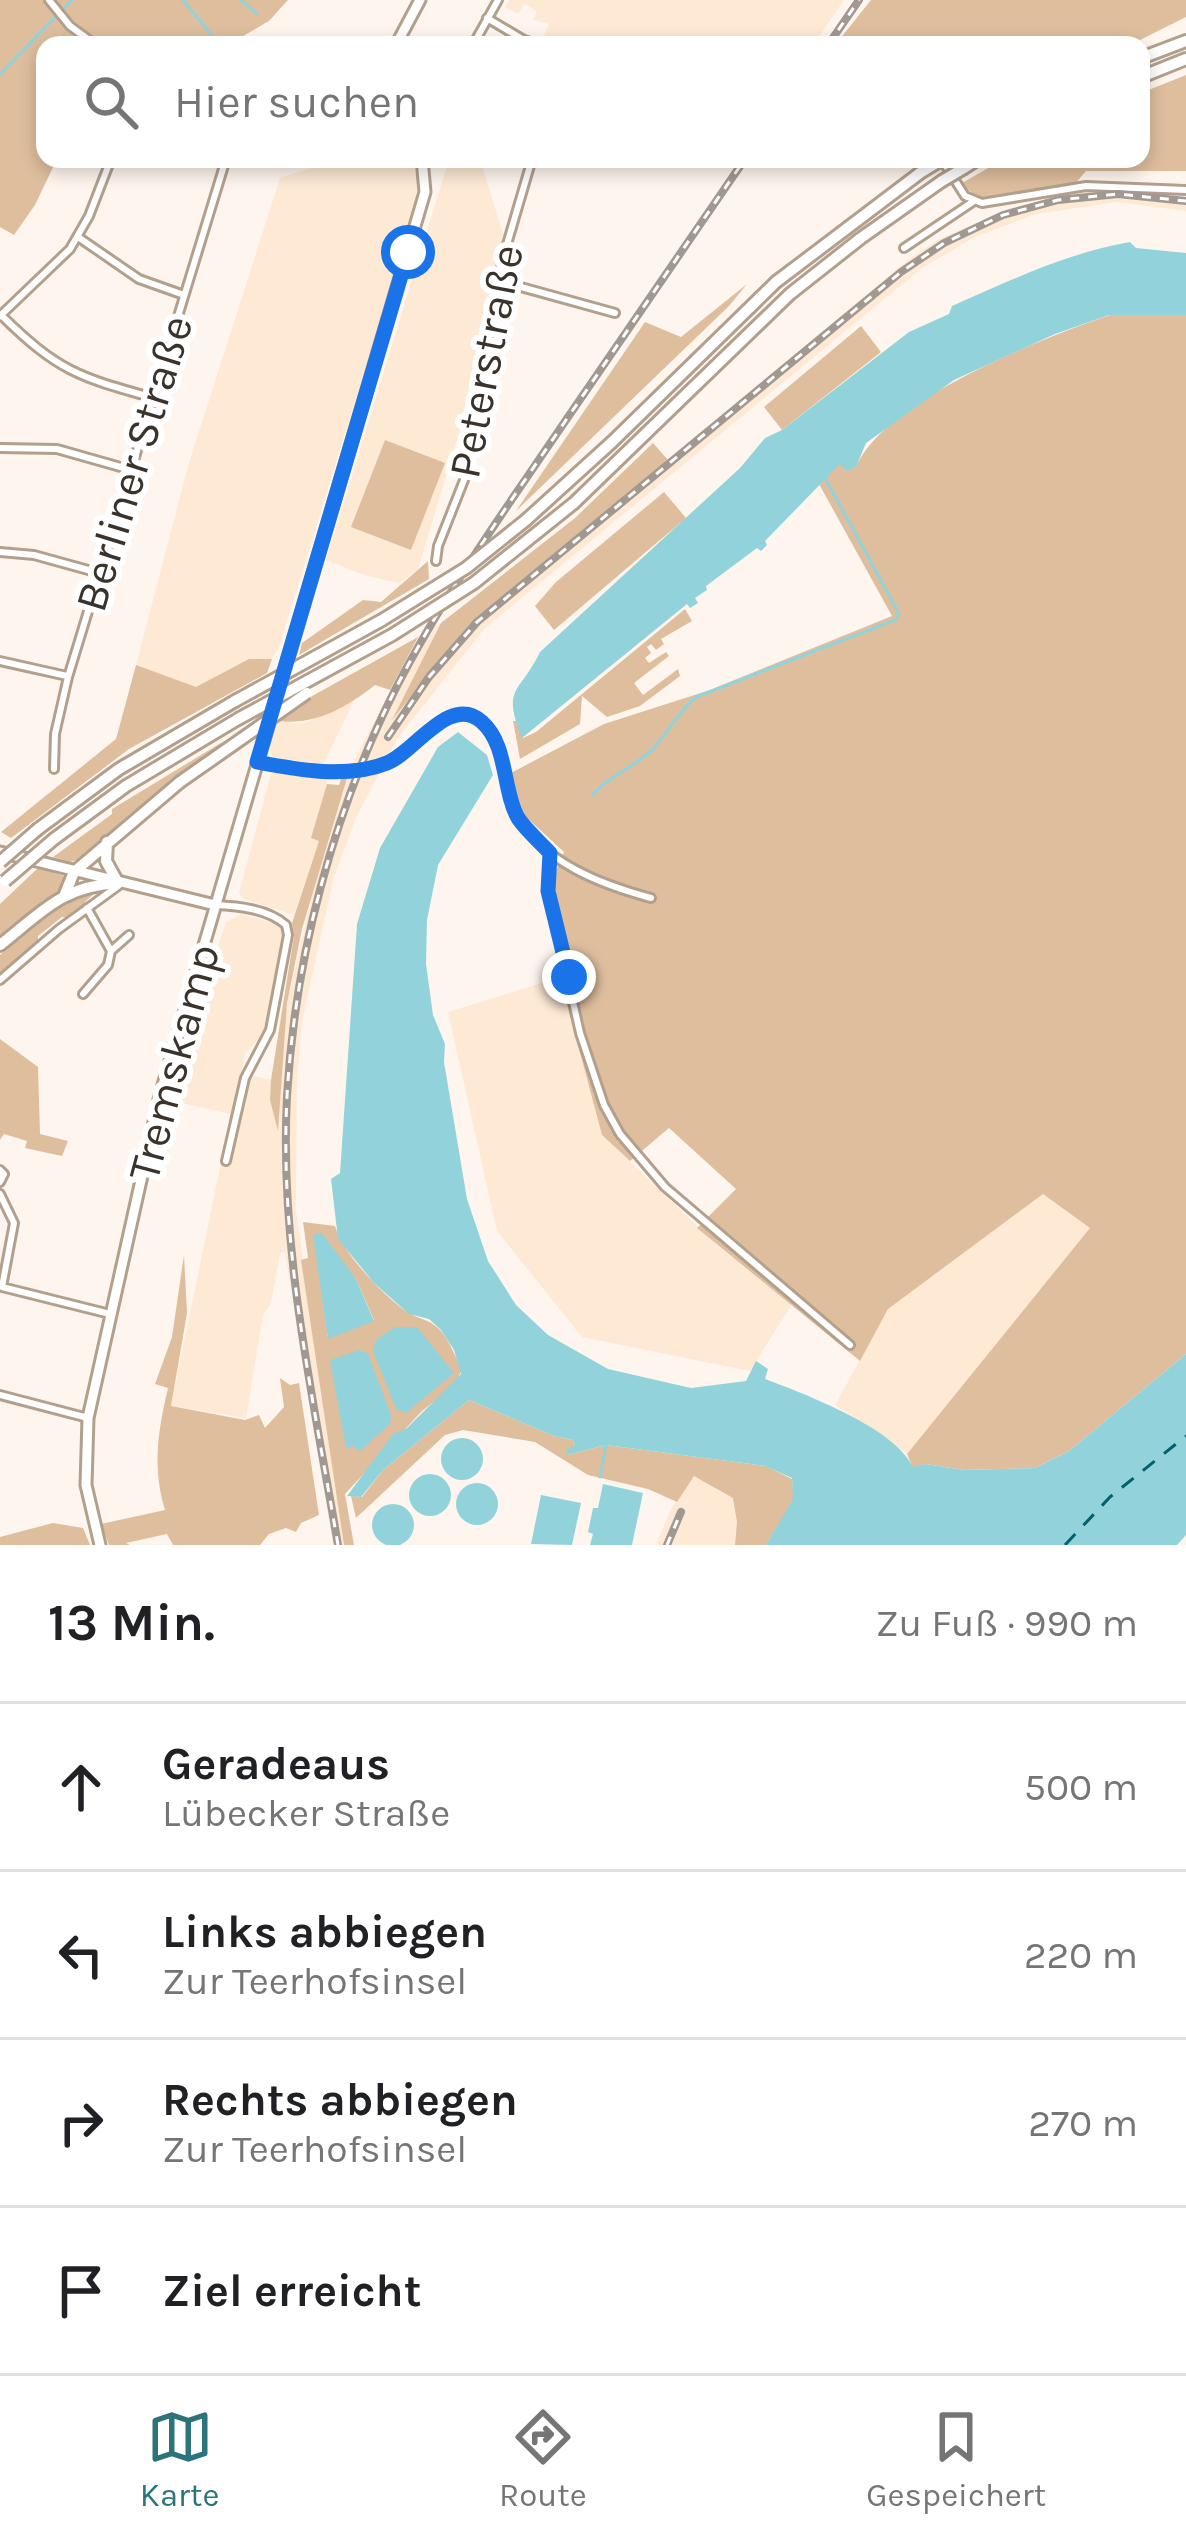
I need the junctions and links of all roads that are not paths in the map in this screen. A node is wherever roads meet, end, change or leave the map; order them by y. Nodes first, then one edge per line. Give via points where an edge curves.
1 (49, 0) edge
2 (420, 0) edge
3 (498, 0) edge
4 (487, 19) junction
5 (84, 36) edge
6 (401, 36) edge
7 (478, 36) edge
8 (517, 36) edge
9 (1186, 41) edge
10 (1150, 55) edge
11 (1186, 59) edge
12 (1150, 73) edge
13 (107, 168) edge
14 (223, 168) edge
15 (423, 168) edge
16 (530, 168) edge
17 (928, 168) edge
18 (948, 168) edge
19 (964, 168) edge
20 (1186, 190) edge
21 (974, 201) junction
22 (78, 237) junction
23 (904, 248) dead end
24 (499, 281) junction
25 (184, 295) junction
26 (615, 313) dead end
27 (0, 316) edge
28 (154, 398) junction
29 (0, 448) edge
30 (132, 470) junction
31 (0, 553) edge
32 (436, 561) dead end
33 (99, 573) junction
34 (0, 661) edge
35 (319, 676) junction
36 (68, 677) junction
37 (257, 762) junction
38 (54, 769) dead end
39 (107, 842) junction
40 (0, 852) edge
41 (550, 853) junction
42 (0, 862) edge
43 (74, 872) junction
44 (3, 883) edge
45 (119, 883) junction
46 (65, 894) junction
47 (651, 898) dead end
48 (215, 905) junction
49 (87, 908) junction
50 (129, 935) dead end
51 (0, 945) edge
52 (111, 951) junction
53 (0, 980) edge
54 (82, 994) dead end
55 (226, 1161) dead end
56 (0, 1170) edge
57 (0, 1182) edge
58 (0, 1194) edge
59 (1, 1287) edge
60 (110, 1314) junction
61 (850, 1345) dead end
62 (0, 1395) edge
63 (88, 1418) junction
64 (100, 1545) edge

1 - 5 street
2 - 6 main road
3 - 4 street
4 - 7 street
4 - 8 street
9 - 10 highway
11 - 12 highway
13 - 22 street
14 - 25 street, Berliner Straße
15 - 37 main road, Tremskamp via 425,192
16 - 24 street, Peterstraße
17 - 42 highway, bridge via 776,282 526,520 428,592 119,769
18 - 21 street
19 - 35 highway, bridge via 790,294 538,533 439,607
20 - 21 street via 1086,186
21 - 23 street
22 - 25 street via 139,279
22 - 27 street
24 - 26 street
24 - 32 street, Peterstraße via 466,475
25 - 28 street, Berliner Straße
27 - 28 street via 58,366
28 - 30 street, Berliner Straße
29 - 30 street via 57,449
30 - 33 street, Berliner Straße
31 - 33 street
33 - 36 street, Berliner Straße
34 - 36 street
35 - 39 highway, bridge
35 - 44 highway, bridge via 126,786
36 - 38 street, Berliner Straße
37 - 41 street via 317,772 386,764 449,717 471,714 491,733 518,818
37 - 48 main road, Tremskamp
39 - 43 highway
39 - 45 highway via 106,861
40 - 43 main road
41 - 47 street
41 - 61 street via 548,891 580,1033 620,1134 665,1187
43 - 45 main road
43 - 46 highway
45 - 46 highway
45 - 48 main road
45 - 49 street
46 - 51 highway
48 - 55 street via 274,916 288,935 270,1030 244,1078
48 - 60 main road, Tremskamp via 160,1095
49 - 52 street
49 - 53 street
50 - 52 street
52 - 54 street
56 - 57 street
58 - 59 street via 14,1223
59 - 60 street
60 - 63 main road, Tremskamp
62 - 63 street
63 - 64 main road, Tremskamp via 86,1485

